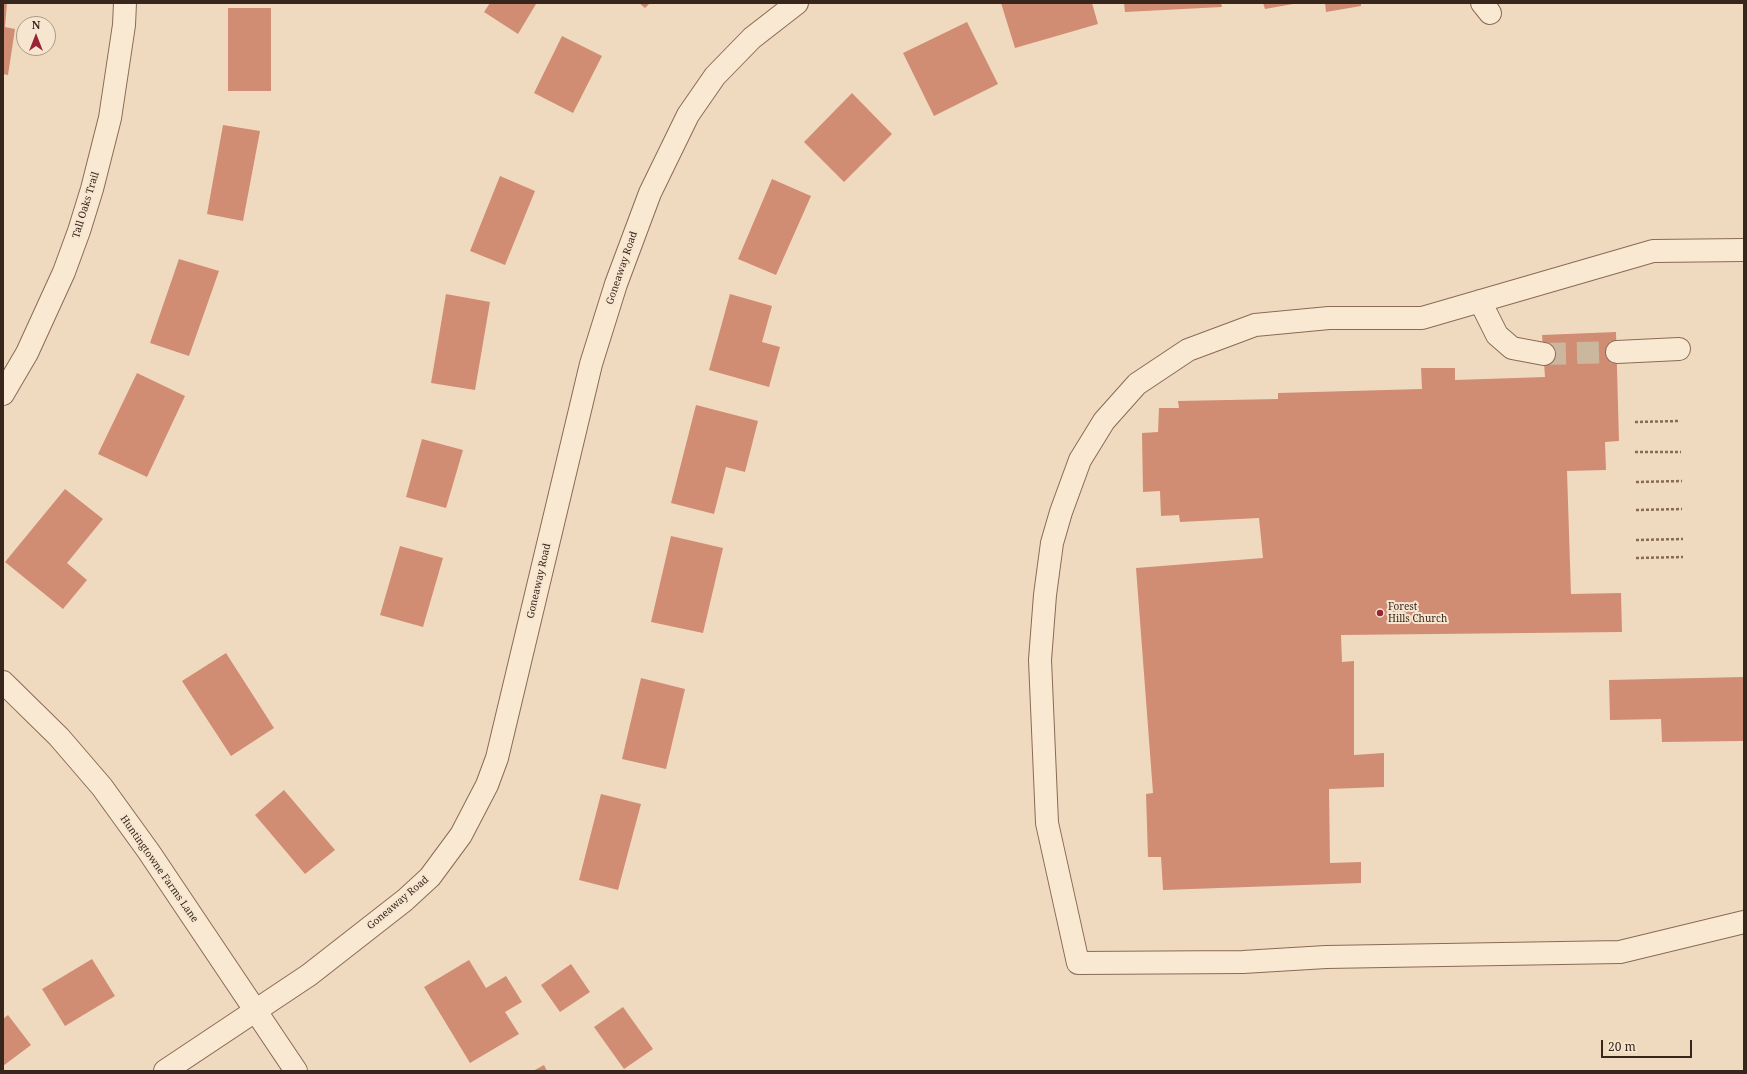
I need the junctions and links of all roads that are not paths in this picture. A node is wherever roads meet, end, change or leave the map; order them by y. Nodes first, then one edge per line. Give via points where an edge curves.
1 (126, 3) edge
2 (797, 3) edge
3 (1744, 250) edge
4 (1480, 301) junction
5 (1679, 349) dead end
6 (1617, 352) tunnel mouth
7 (1544, 354) tunnel mouth
8 (3, 394) edge
9 (3, 682) edge
10 (1744, 922) edge
11 (256, 1011) junction
12 (165, 1071) edge
13 (296, 1071) edge

1 - 8 street, Tall Oaks Trail via 110,118 84,217 58,286 27,353
2 - 11 street, Goneaway Road via 752,38 716,76 688,115 650,193 616,284 591,364 497,758 487,785 461,835 430,877 405,900 309,975
3 - 4 street via 1653,251
4 - 7 street via 1497,335 1512,348
4 - 10 street via 1422,318 1329,318 1254,325 1188,350 1137,384 1104,420 1080,460 1052,543 1040,660 1047,823 1078,963 1243,962 1326,957 1620,952
5 - 6 street
9 - 11 street, Huntingtowne Farms Lane via 59,738 102,787
11 - 12 street, Goneaway Road
11 - 13 street, Huntingtowne Farms Lane

